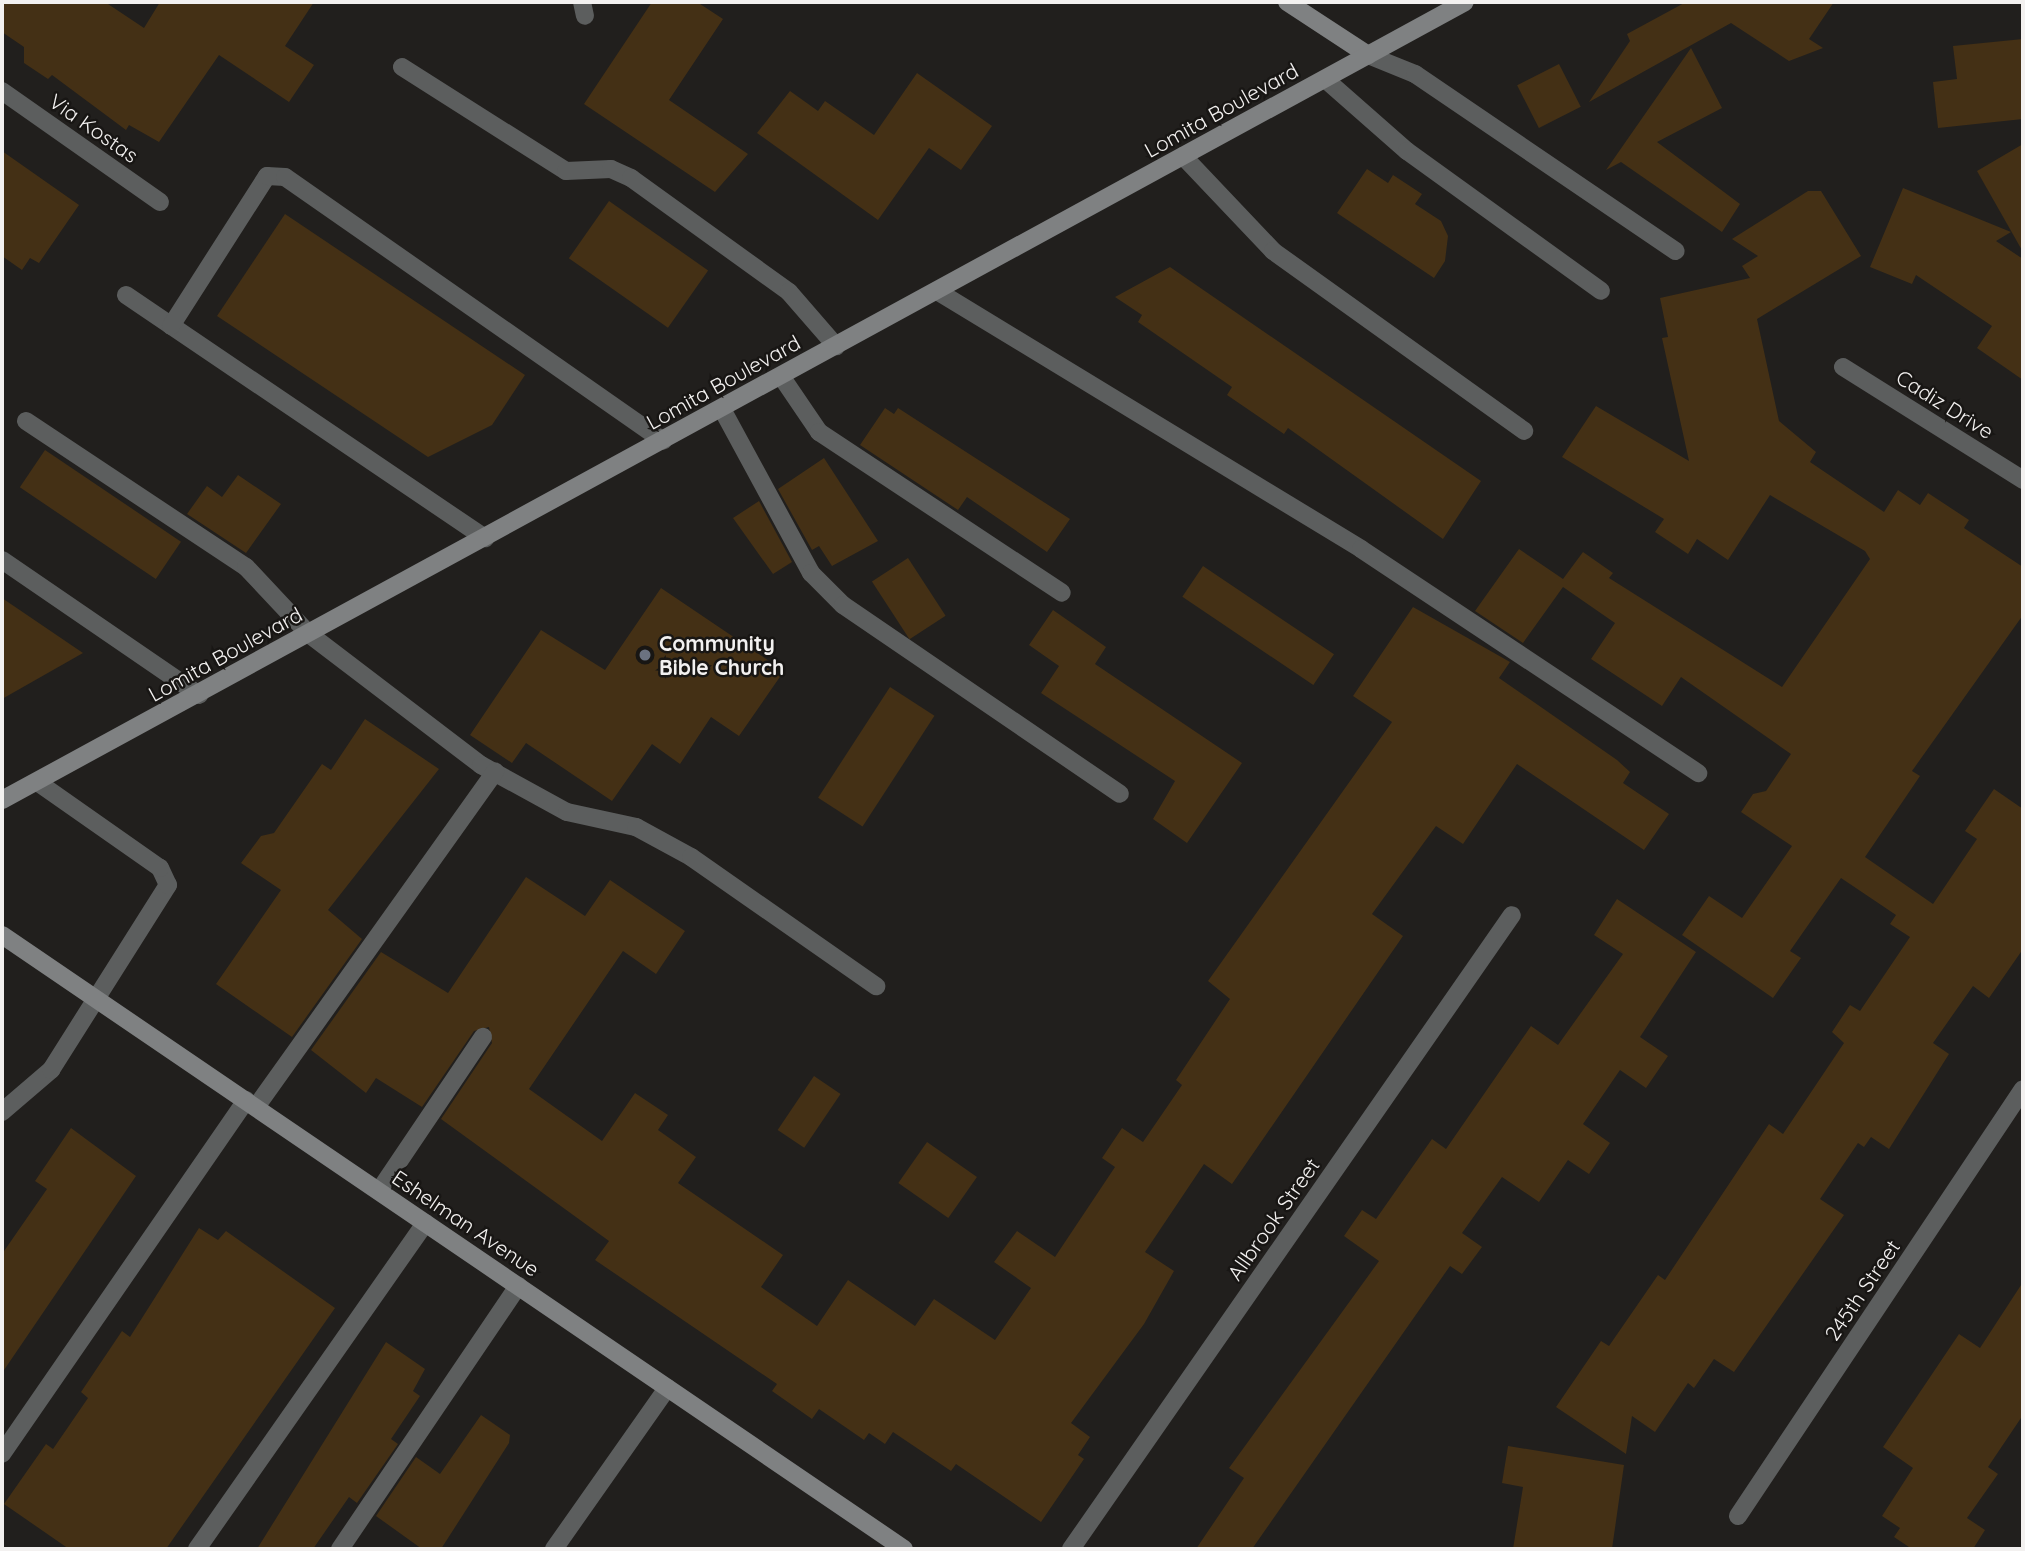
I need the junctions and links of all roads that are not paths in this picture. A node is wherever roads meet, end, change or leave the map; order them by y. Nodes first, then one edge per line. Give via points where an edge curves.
1 (1287, 2) edge
2 (1465, 2) edge
3 (1368, 55) junction
4 (402, 67) dead end
5 (1325, 79) junction
6 (2, 91) edge
7 (1183, 156) junction
8 (160, 202) dead end
9 (1675, 251) dead end
10 (937, 291) junction
11 (1601, 291) dead end
12 (126, 295) dead end
13 (172, 326) junction
14 (836, 346) junction
15 (1843, 367) dead end
16 (781, 376) junction
17 (722, 409) junction
18 (26, 421) dead end
19 (1524, 431) dead end
20 (663, 441) junction
21 (2023, 480) edge
22 (485, 538) junction
23 (2, 560) edge
24 (1062, 593) dead end
25 (309, 634) junction
26 (199, 695) junction
27 (495, 772) junction
28 (1698, 772) dead end
29 (37, 782) junction
30 (1120, 794) dead end
31 (2, 800) edge
32 (1512, 915) dead end
33 (2, 935) edge
34 (876, 986) dead end
35 (99, 1001) junction
36 (483, 1037) dead end
37 (2023, 1089) edge
38 (251, 1104) junction
39 (2, 1112) edge
40 (379, 1191) junction
41 (425, 1223) junction
42 (518, 1286) junction
43 (667, 1388) junction
44 (2, 1454) edge
45 (1738, 1516) dead end
46 (197, 1549) edge
47 (340, 1549) edge
48 (554, 1549) edge
49 (904, 1549) edge
50 (1071, 1549) edge

1 - 3 main road
2 - 3 main road, Lomita Boulevard
3 - 5 main road, Lomita Boulevard
3 - 9 street via 1415,74
4 - 14 street via 566,171 611,169 631,178 789,292
5 - 7 main road, Lomita Boulevard
5 - 11 street via 1407,150
6 - 8 street, Via Kostas
7 - 10 main road, Lomita Boulevard
7 - 19 street via 1273,251
10 - 14 main road, Lomita Boulevard
10 - 28 street via 1361,550
12 - 13 street
13 - 20 street via 267,176 285,177
13 - 22 street
14 - 16 main road, Lomita Boulevard
15 - 21 street, Cadiz Drive
16 - 17 main road, Lomita Boulevard
16 - 24 street via 819,432
17 - 20 main road, Lomita Boulevard
17 - 30 street via 811,573 843,605
18 - 25 street via 246,567
20 - 22 main road, Lomita Boulevard
22 - 25 main road, Lomita Boulevard
23 - 26 street
25 - 26 main road, Lomita Boulevard
25 - 27 street
26 - 29 main road, Lomita Boulevard
27 - 34 street via 567,812 636,827 691,857
27 - 38 street
29 - 31 main road, Lomita Boulevard
29 - 35 street via 166,877 166,895
32 - 50 street, Allbrook Street
33 - 35 main road, Eshelman Avenue
35 - 38 main road, Eshelman Avenue
35 - 39 street via 51,1070
36 - 40 street
37 - 45 street, 245th Street
38 - 40 main road, Eshelman Avenue
38 - 44 street
40 - 41 main road, Eshelman Avenue
41 - 42 main road, Eshelman Avenue
41 - 46 street
42 - 43 main road, Eshelman Avenue
42 - 47 street
43 - 48 street
43 - 49 main road, Eshelman Avenue

